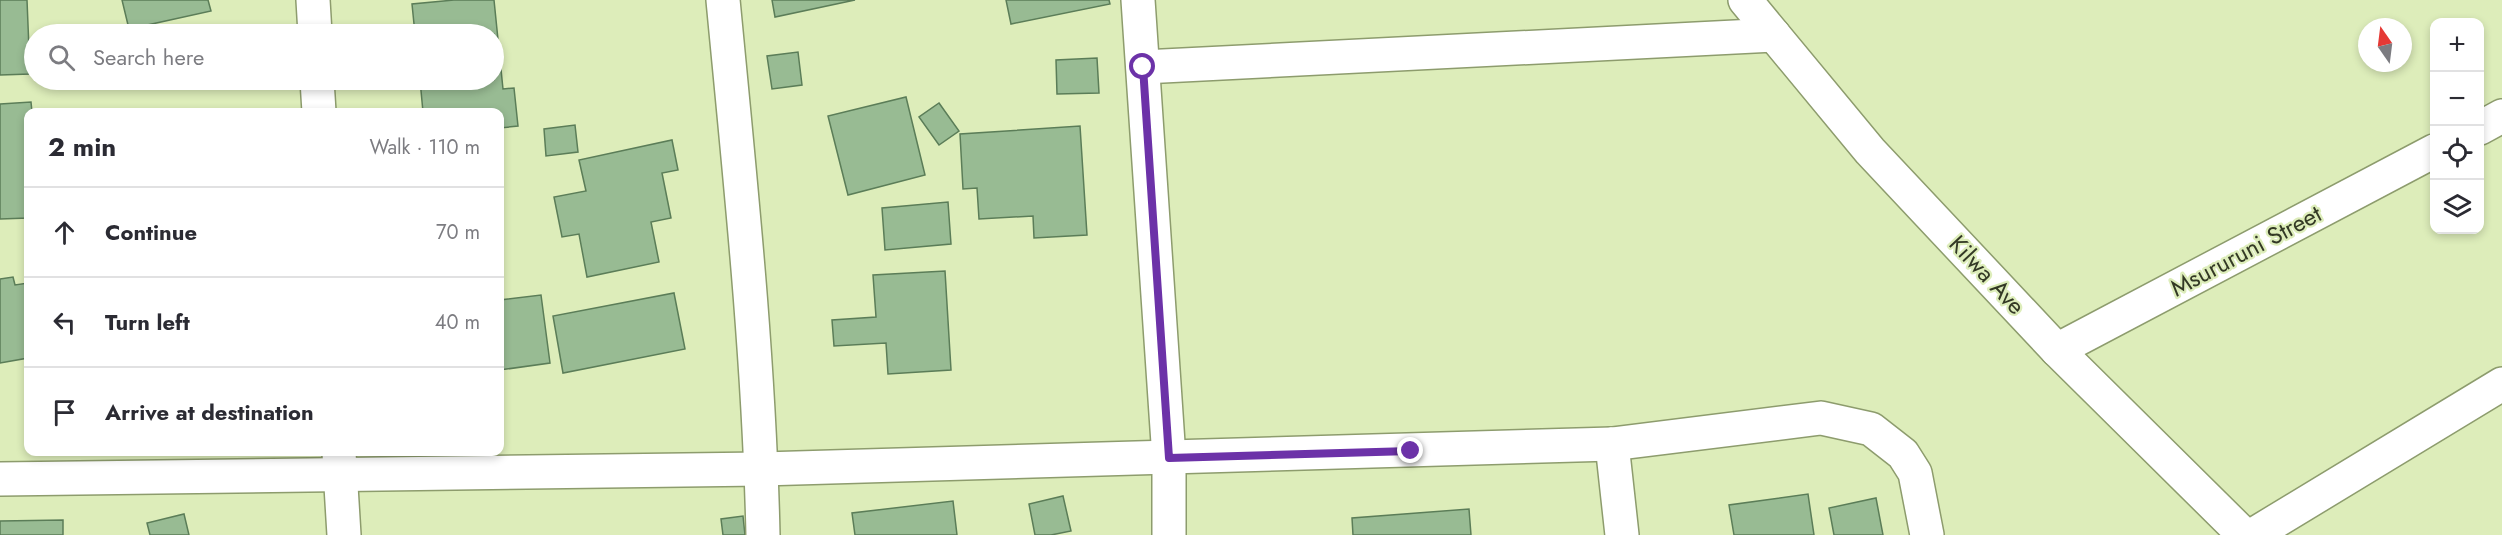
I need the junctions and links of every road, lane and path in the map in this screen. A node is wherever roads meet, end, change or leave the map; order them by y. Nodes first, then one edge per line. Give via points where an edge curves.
1 (312, 0) edge
2 (723, 0) edge
3 (1138, 0) edge
4 (1745, 0) edge
5 (314, 24) edge
6 (1773, 35) junction
7 (1143, 67) junction
8 (318, 90) edge
9 (319, 108) edge
10 (2502, 116) edge
11 (2484, 126) edge
12 (2430, 154) edge
13 (2057, 350) junction
14 (2502, 384) edge
15 (1612, 444) junction
16 (1169, 458) junction
17 (339, 462) edge
18 (762, 469) junction
19 (0, 479) edge
20 (344, 535) edge
21 (763, 535) edge
22 (1169, 535) edge
23 (1622, 535) edge
24 (1927, 535) edge
25 (2244, 535) edge
26 (2253, 535) edge

1 - 5 street
2 - 18 street via 740,168
3 - 7 street
4 - 6 street, Kilwa Ave
6 - 7 street
6 - 13 street, Kilwa Ave via 1870,151
7 - 16 street
8 - 9 street
10 - 11 street
12 - 13 street, Msururuni Street
13 - 25 street, Kilwa Ave
14 - 26 street
15 - 16 street
15 - 23 street
15 - 24 street via 1821,418 1870,429 1903,454 1915,473
16 - 18 street
16 - 22 street
17 - 18 street
17 - 19 street
17 - 20 street
18 - 21 street

